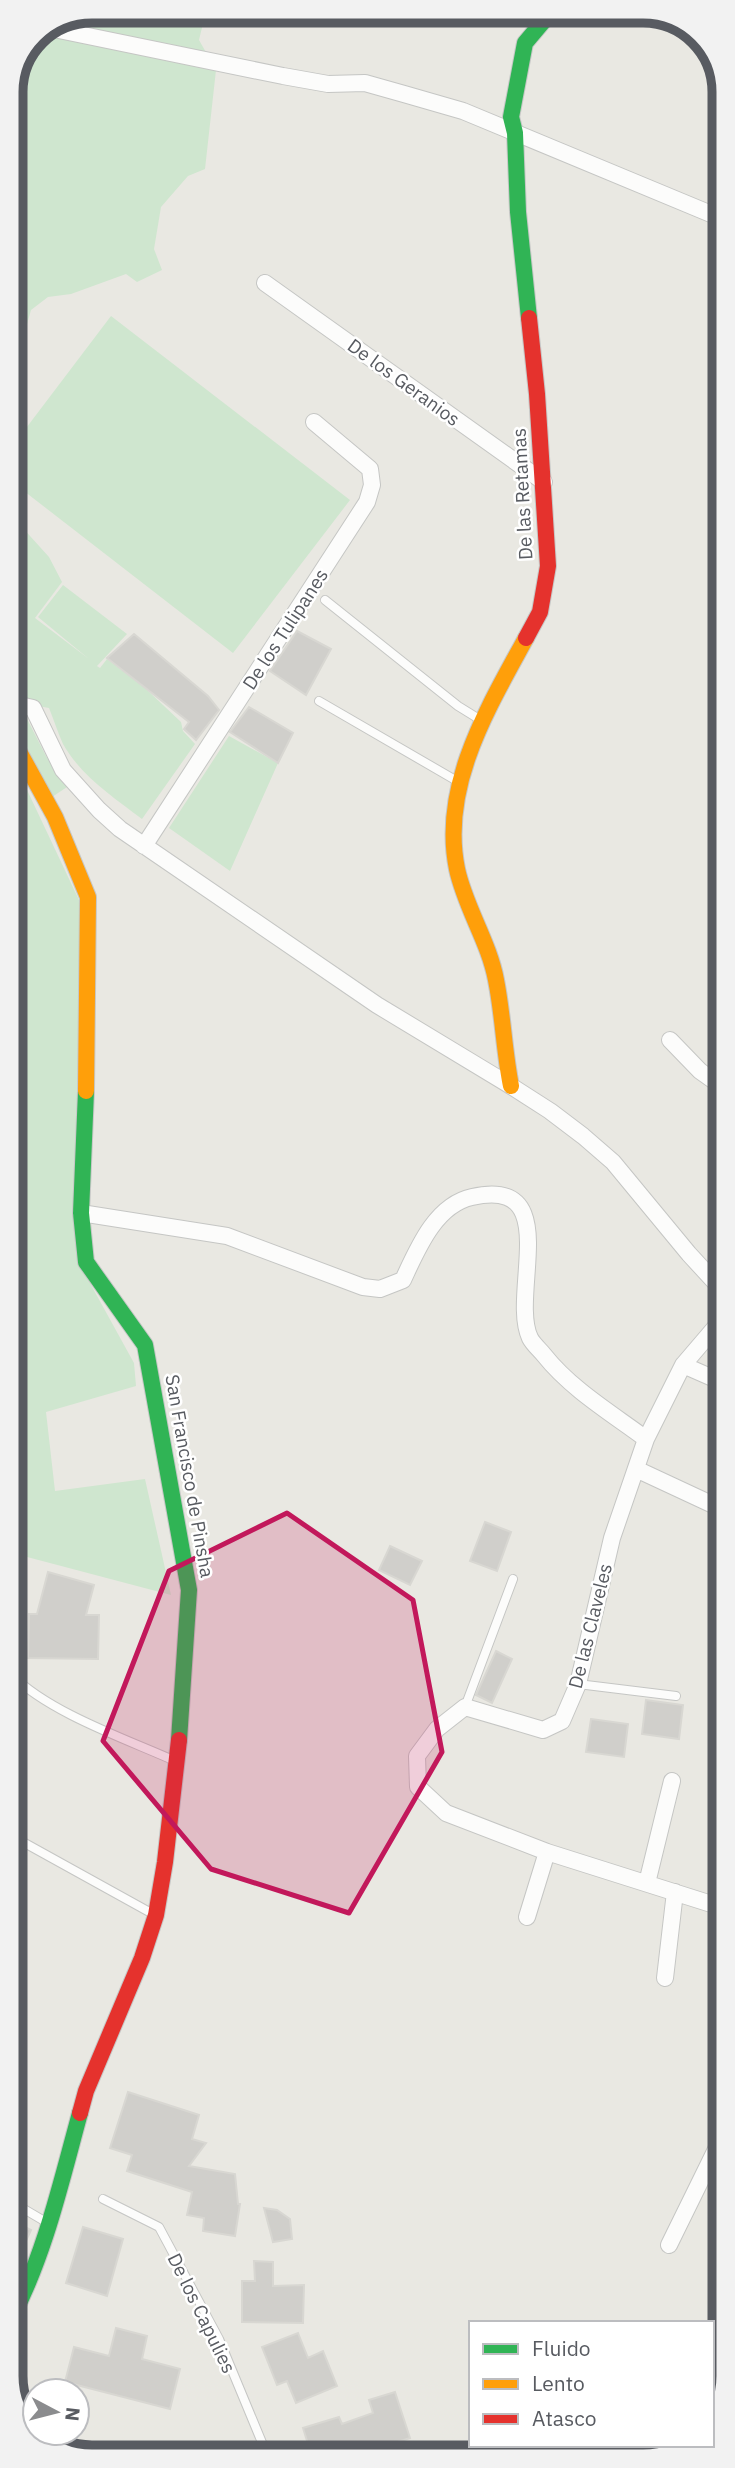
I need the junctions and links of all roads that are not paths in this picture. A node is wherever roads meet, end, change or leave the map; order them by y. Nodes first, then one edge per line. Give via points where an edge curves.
1 (542, 23) edge
2 (60, 30) edge
3 (514, 132) junction
4 (712, 214) edge
5 (265, 283) dead end
6 (314, 422) dead end
7 (544, 482) junction
8 (325, 600) dead end
9 (320, 701) dead end
10 (23, 707) edge
11 (481, 721) junction
12 (23, 761) edge
13 (460, 782) junction
14 (144, 846) junction
15 (670, 1040) dead end
16 (712, 1080) edge
17 (511, 1086) junction
18 (81, 1213) junction
19 (712, 1279) edge
20 (712, 1331) edge
21 (683, 1365) junction
22 (712, 1378) edge
23 (646, 1439) junction
24 (636, 1469) junction
25 (712, 1504) edge
26 (513, 1579) dead end
27 (578, 1684) junction
28 (23, 1686) edge
29 (676, 1696) dead end
30 (465, 1707) junction
31 (178, 1762) junction
32 (672, 1781) dead end
33 (23, 1842) edge
34 (547, 1852) junction
35 (647, 1884) junction
36 (675, 1892) junction
37 (712, 1904) edge
38 (156, 1915) junction
39 (527, 1917) dead end
40 (665, 1978) dead end
41 (712, 2157) edge
42 (103, 2199) dead end
43 (23, 2209) edge
44 (49, 2224) junction
45 (669, 2245) dead end
46 (23, 2296) edge
47 (263, 2445) edge

1 - 3 street, De las Retamas via 525,43 511,117
2 - 3 street via 328,84 365,83 463,111
3 - 4 street
3 - 7 street, De las Retamas
5 - 7 street, De los Geranios
6 - 14 street, De los Tulipanes via 370,469 368,502
7 - 11 street, De las Retamas via 548,566 540,612
8 - 11 lane
9 - 13 lane
10 - 14 street via 33,708 63,770 99,810
11 - 13 street, De las Retamas
12 - 18 street, San Francisco de Pinsha via 55,817 88,897
13 - 17 street, De las Retamas via 453,822 457,869 496,978
14 - 17 street via 377,1006
15 - 16 street
17 - 19 street via 613,1161
18 - 23 street via 227,1236 363,1287 380,1289 403,1280 441,1213 467,1198 491,1193 508,1196 526,1219 530,1338 561,1376
18 - 31 street, San Francisco de Pinsha via 86,1262 145,1345 189,1590
20 - 21 street, De las Claveles
21 - 22 street
21 - 23 street, De las Claveles
23 - 24 street, De las Claveles
24 - 25 street
24 - 27 street, De las Claveles via 612,1538
26 - 30 lane
27 - 29 lane
27 - 30 street, De las Claveles via 562,1721 543,1730
28 - 31 lane via 58,1708
30 - 34 street via 437,1729 417,1756 418,1787 446,1813
31 - 38 street, San Francisco de Pinsha
32 - 35 street
33 - 38 lane
34 - 35 street
34 - 39 street
35 - 36 street
36 - 37 street
36 - 40 street
38 - 44 street, San Francisco de Pinsha via 86,2091
41 - 45 street
42 - 47 lane, De los Capulies via 159,2227 219,2339
43 - 44 lane
44 - 46 street, San Francisco de Pinsha

